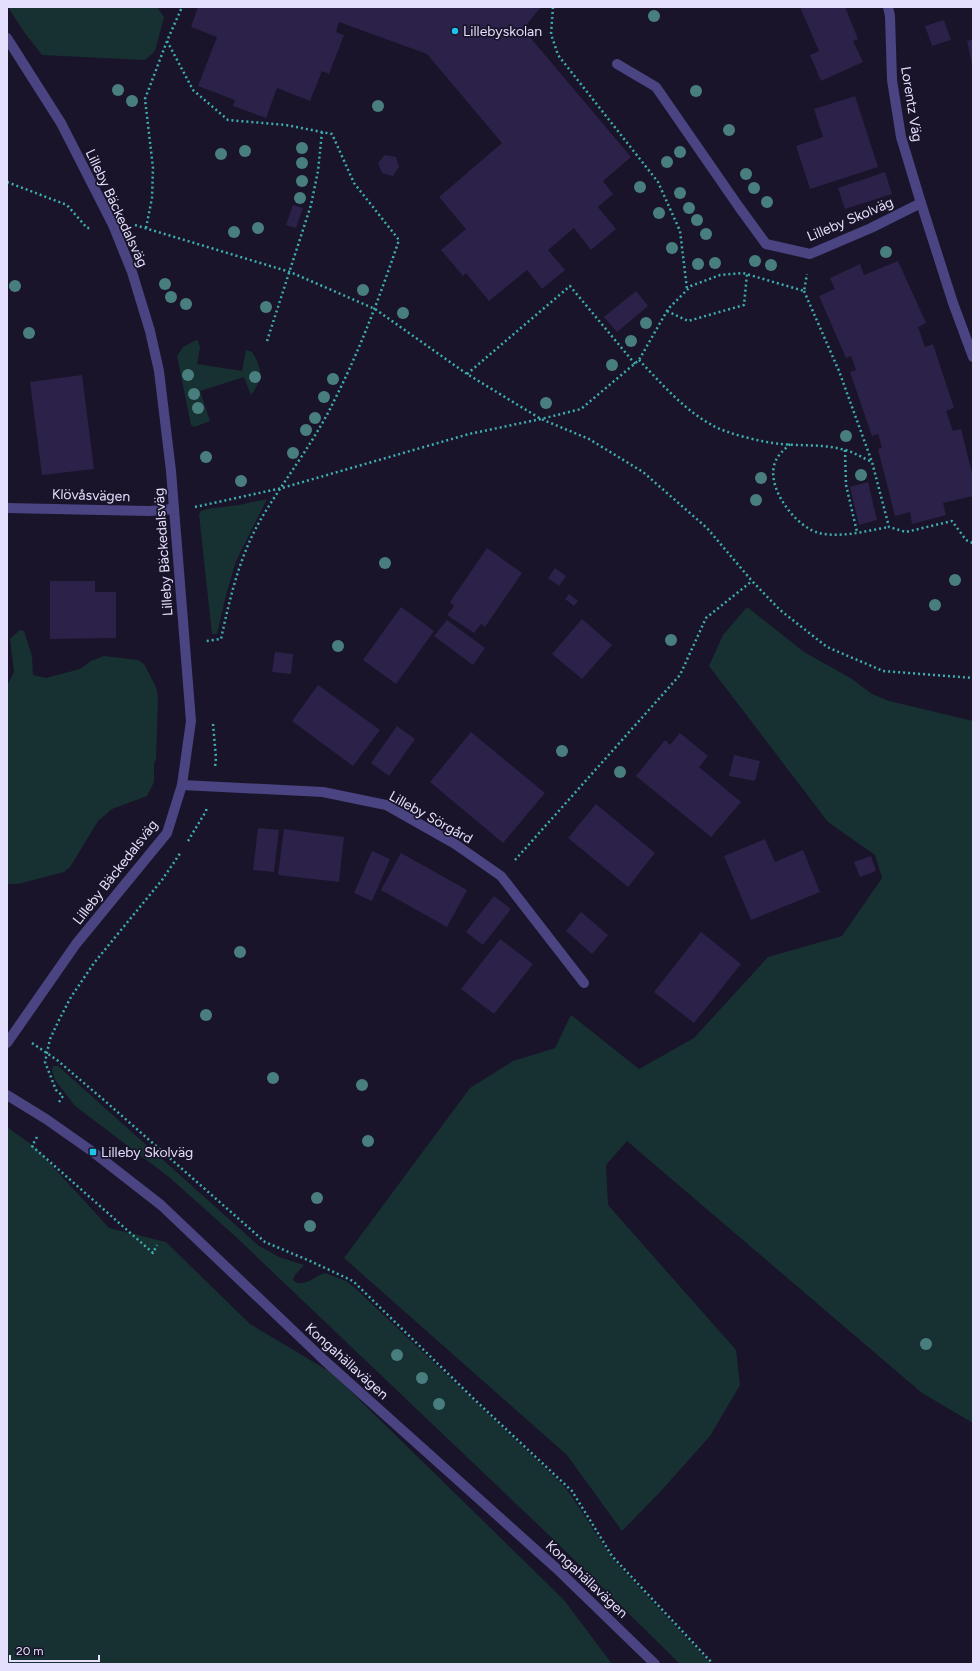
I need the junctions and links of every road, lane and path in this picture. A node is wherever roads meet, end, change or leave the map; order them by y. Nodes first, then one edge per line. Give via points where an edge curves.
1 (182, 7) edge
2 (553, 7) edge
3 (888, 7) edge
4 (7, 38) edge
5 (167, 40) junction
6 (618, 64) dead end
7 (322, 132) junction
8 (7, 182) edge
9 (921, 203) junction
10 (113, 226) junction
11 (146, 228) junction
12 (810, 254) junction
13 (290, 272) junction
14 (747, 274) junction
15 (687, 290) junction
16 (804, 291) junction
17 (375, 310) junction
18 (667, 311) junction
19 (267, 341) dead end
20 (973, 358) edge
21 (639, 360) junction
22 (634, 364) junction
23 (467, 374) junction
24 (541, 419) junction
25 (790, 444) junction
26 (845, 450) junction
27 (872, 462) junction
28 (282, 488) junction
29 (7, 508) edge
30 (174, 509) junction
31 (889, 527) junction
32 (857, 532) junction
33 (973, 543) edge
34 (752, 581) junction
35 (205, 633) dead end
36 (206, 641) junction
37 (184, 644) junction
38 (206, 648) dead end
39 (973, 678) edge
40 (213, 723) dead end
41 (182, 785) junction
42 (212, 787) junction
43 (187, 842) dead end
44 (183, 848) dead end
45 (501, 876) junction
46 (584, 983) dead end
47 (14, 1030) junction
48 (7, 1042) edge
49 (46, 1052) junction
50 (7, 1096) edge
51 (655, 1664) edge
52 (713, 1664) edge

1 - 5 path
2 - 15 path via 551,34 558,55 658,182 680,231
3 - 9 street, Lorentz Väg via 892,80 899,130
4 - 10 street, Lilleby Bäckedalsväg via 61,123
5 - 7 path via 193,90 228,120 286,125
5 - 11 path via 145,99 154,168
6 - 12 street, Lilleby Skolväg via 656,87 766,244
7 - 13 path via 311,205
7 - 17 path via 332,134 354,183 399,240
8 - 10 path via 67,205 87,228
9 - 12 street, Lilleby Skolväg
9 - 20 street
10 - 11 path via 128,223
10 - 30 street, Lilleby Bäckedalsväg via 132,272 150,330 159,371
11 - 13 path
12 - 16 path
13 - 17 path
13 - 19 path
14 - 15 path via 720,274
14 - 16 path
14 - 18 path via 744,305 688,321
15 - 18 path
16 - 27 path via 839,372
17 - 23 path
17 - 28 path via 333,404
18 - 21 path
21 - 22 path
21 - 25 path via 679,400 712,426 778,444
22 - 23 path via 570,286
22 - 24 path via 581,409
23 - 24 path
24 - 28 path via 469,434
24 - 34 path via 589,439 642,472 708,528
25 - 26 path via 828,446
25 - 32 path via 779,455 774,467 776,489 790,513 802,525 817,532 838,536
26 - 27 path
26 - 32 path via 846,485
27 - 31 path
28 - 30 path
28 - 36 path via 261,519 246,549 221,639
29 - 30 street, Klövåsvägen via 149,511
30 - 37 street, Lilleby Bäckedalsväg
31 - 32 path
31 - 33 path via 906,532 952,521 966,540
34 - 39 path via 780,610 827,647 883,671
34 - 45 path via 706,618 680,674
35 - 36 path
36 - 37 path
36 - 38 path
37 - 41 street, Lilleby Bäckedalsväg via 191,721
40 - 42 path via 216,758
41 - 42 street, Lilleby Sörgård
41 - 47 street, Lilleby Bäckedalsväg via 167,833 76,944
42 - 43 path via 206,811
42 - 45 street, Lilleby Sörgård via 323,792 386,805 455,844
44 - 49 path via 162,880 94,963 71,997
45 - 46 street, Lilleby Sörgård
47 - 48 street, Lilleby Bäckedalsväg
47 - 49 path
49 - 52 path via 265,1242 353,1281 572,1492 612,1556
50 - 51 street, Kongahällavägen via 46,1119 93,1152 160,1205 324,1360 556,1568

